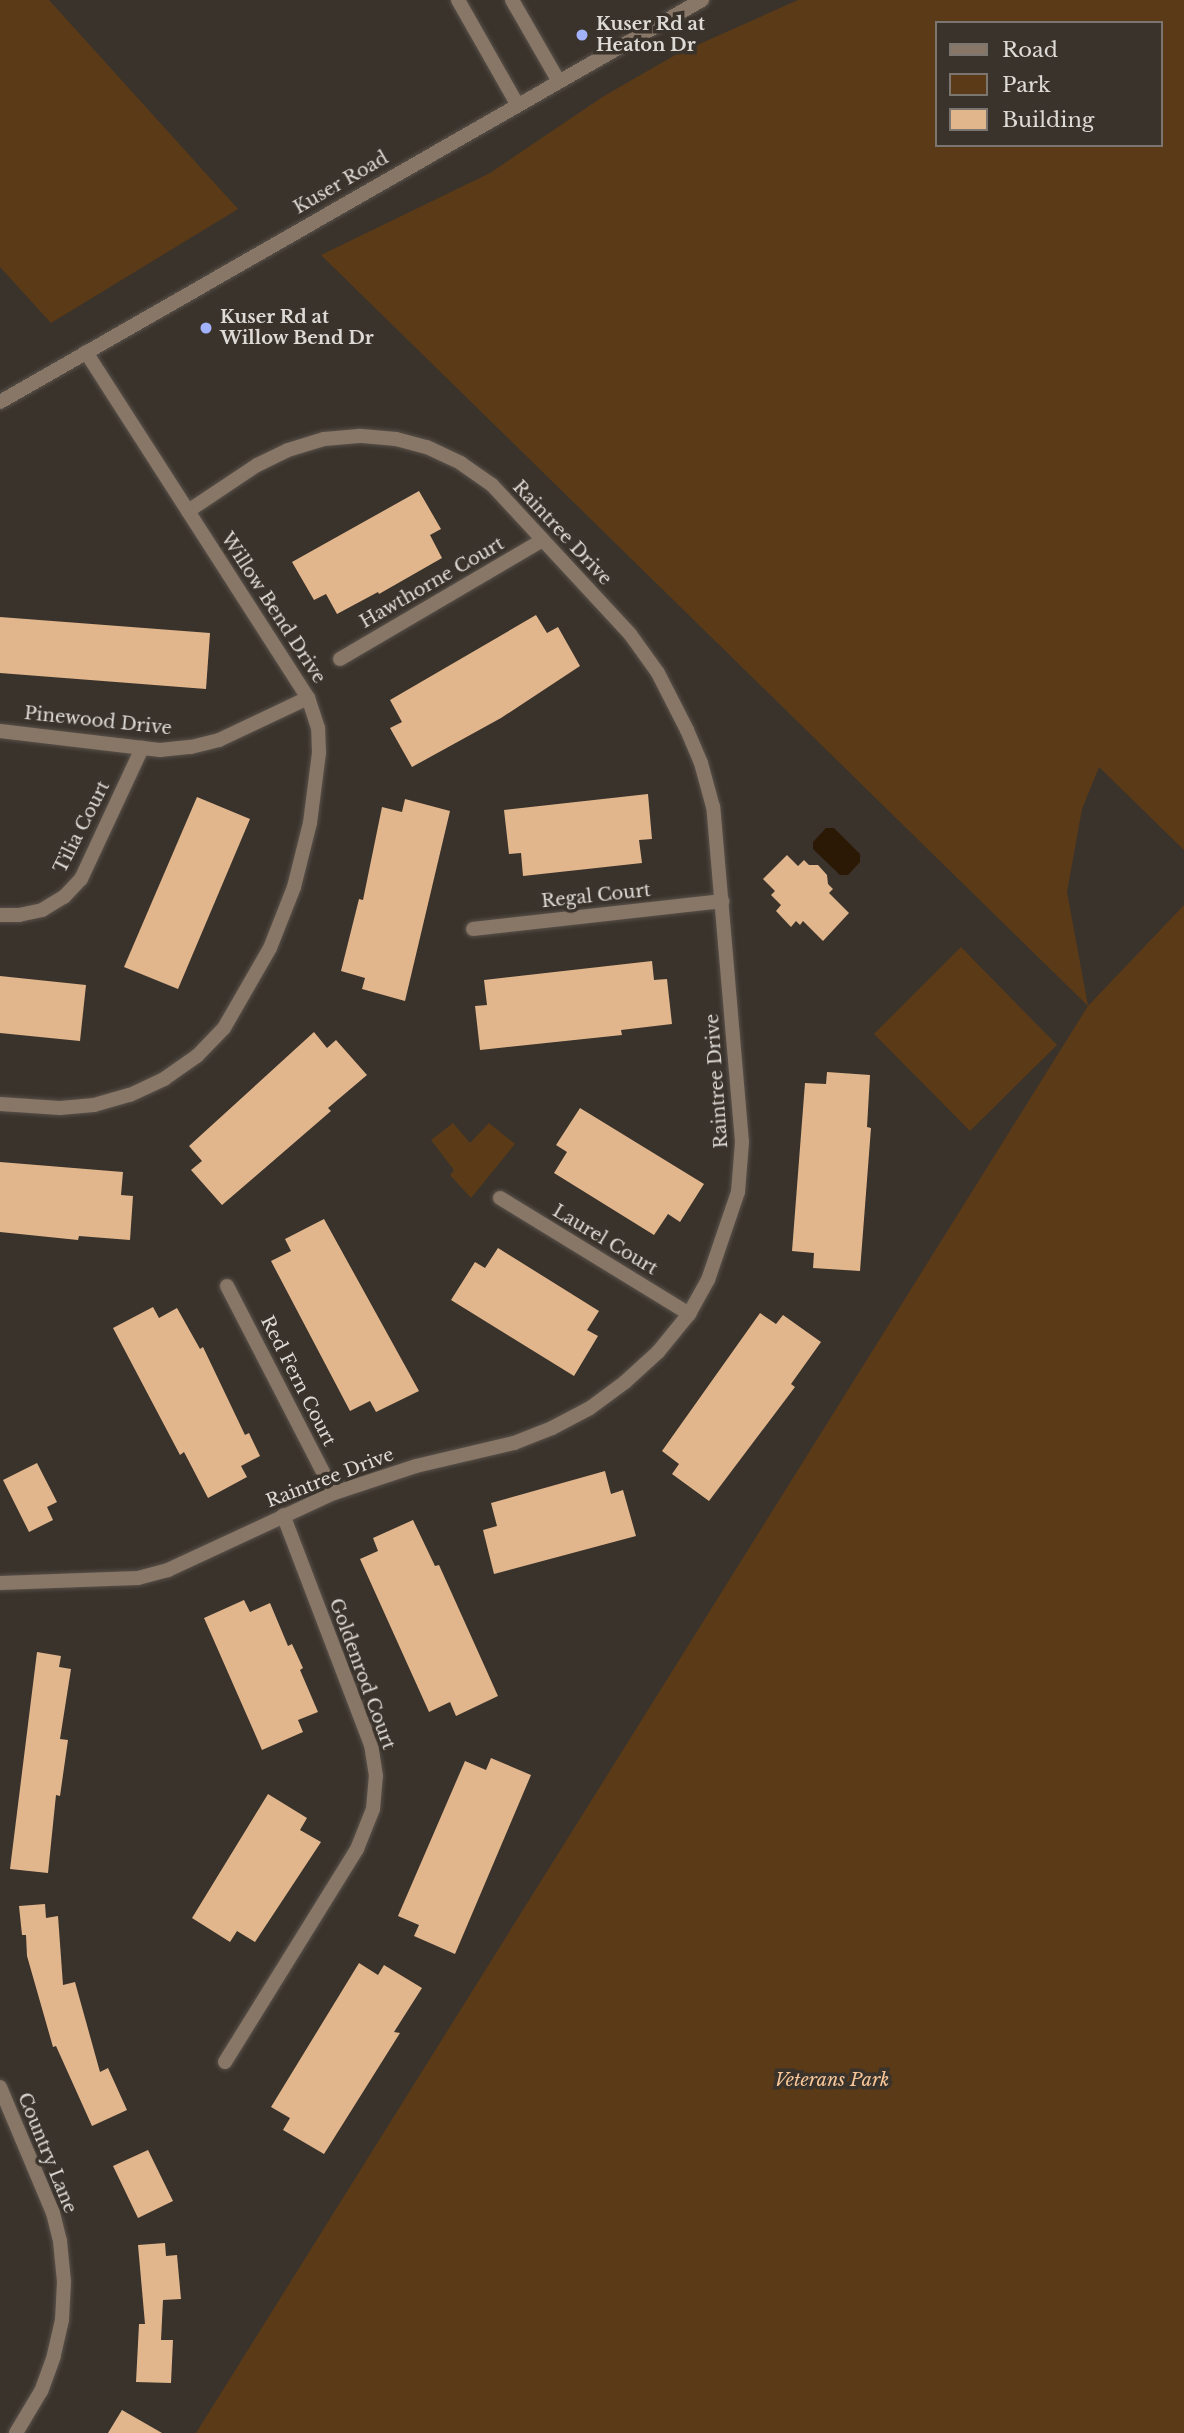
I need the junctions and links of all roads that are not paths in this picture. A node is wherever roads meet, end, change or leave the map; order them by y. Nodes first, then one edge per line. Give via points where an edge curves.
1 (458, 0) edge
2 (512, 0) edge
3 (702, 0) edge
4 (558, 80) junction
5 (517, 104) junction
6 (86, 352) junction
7 (0, 402) edge
8 (188, 512) junction
9 (543, 540) junction
10 (340, 659) dead end
11 (308, 698) junction
12 (0, 731) edge
13 (142, 748) junction
14 (722, 901) junction
15 (0, 915) edge
16 (473, 929) dead end
17 (0, 1104) edge
18 (500, 1198) dead end
19 (227, 1286) dead end
20 (689, 1314) junction
21 (334, 1493) junction
22 (283, 1515) junction
23 (0, 1583) edge
24 (225, 2063) dead end
25 (0, 2087) edge
26 (16, 2433) edge

1 - 5 street
2 - 4 street
3 - 4 street, Kuser Road
4 - 5 street, Kuser Road
5 - 6 street, Kuser Road
6 - 7 street, Kuser Road
6 - 8 street, Willow Bend Drive
8 - 9 street, Raintree Drive via 257,465 288,450 324,439 359,436 407,442 461,463 492,485
8 - 11 street, Willow Bend Drive
9 - 10 street, Hawthorne Court
9 - 14 street, Raintree Drive via 630,634 677,710 701,763 713,807
11 - 13 street, Pinewood Drive via 219,740 191,747
11 - 17 street, Willow Bend Drive via 318,727 319,753 310,823 294,887 270,948 224,1028 164,1079 130,1095 60,1108
12 - 13 street, Pinewood Drive
13 - 15 street, Tilia Court via 81,879 64,897 42,910
14 - 16 street, Regal Court
14 - 20 street, Raintree Drive via 742,1142 738,1192 729,1224 708,1280
18 - 20 street, Laurel Court
19 - 21 street, Red Fern Court
20 - 21 street, Raintree Drive via 625,1382 552,1428 514,1443 416,1466
21 - 22 street, Raintree Drive
22 - 23 street, Raintree Drive via 167,1570 138,1578
22 - 24 street, Goldenrod Court via 371,1745 376,1776 373,1809 357,1849
25 - 26 street, Country Lane via 53,2213 64,2283 54,2356 41,2391

